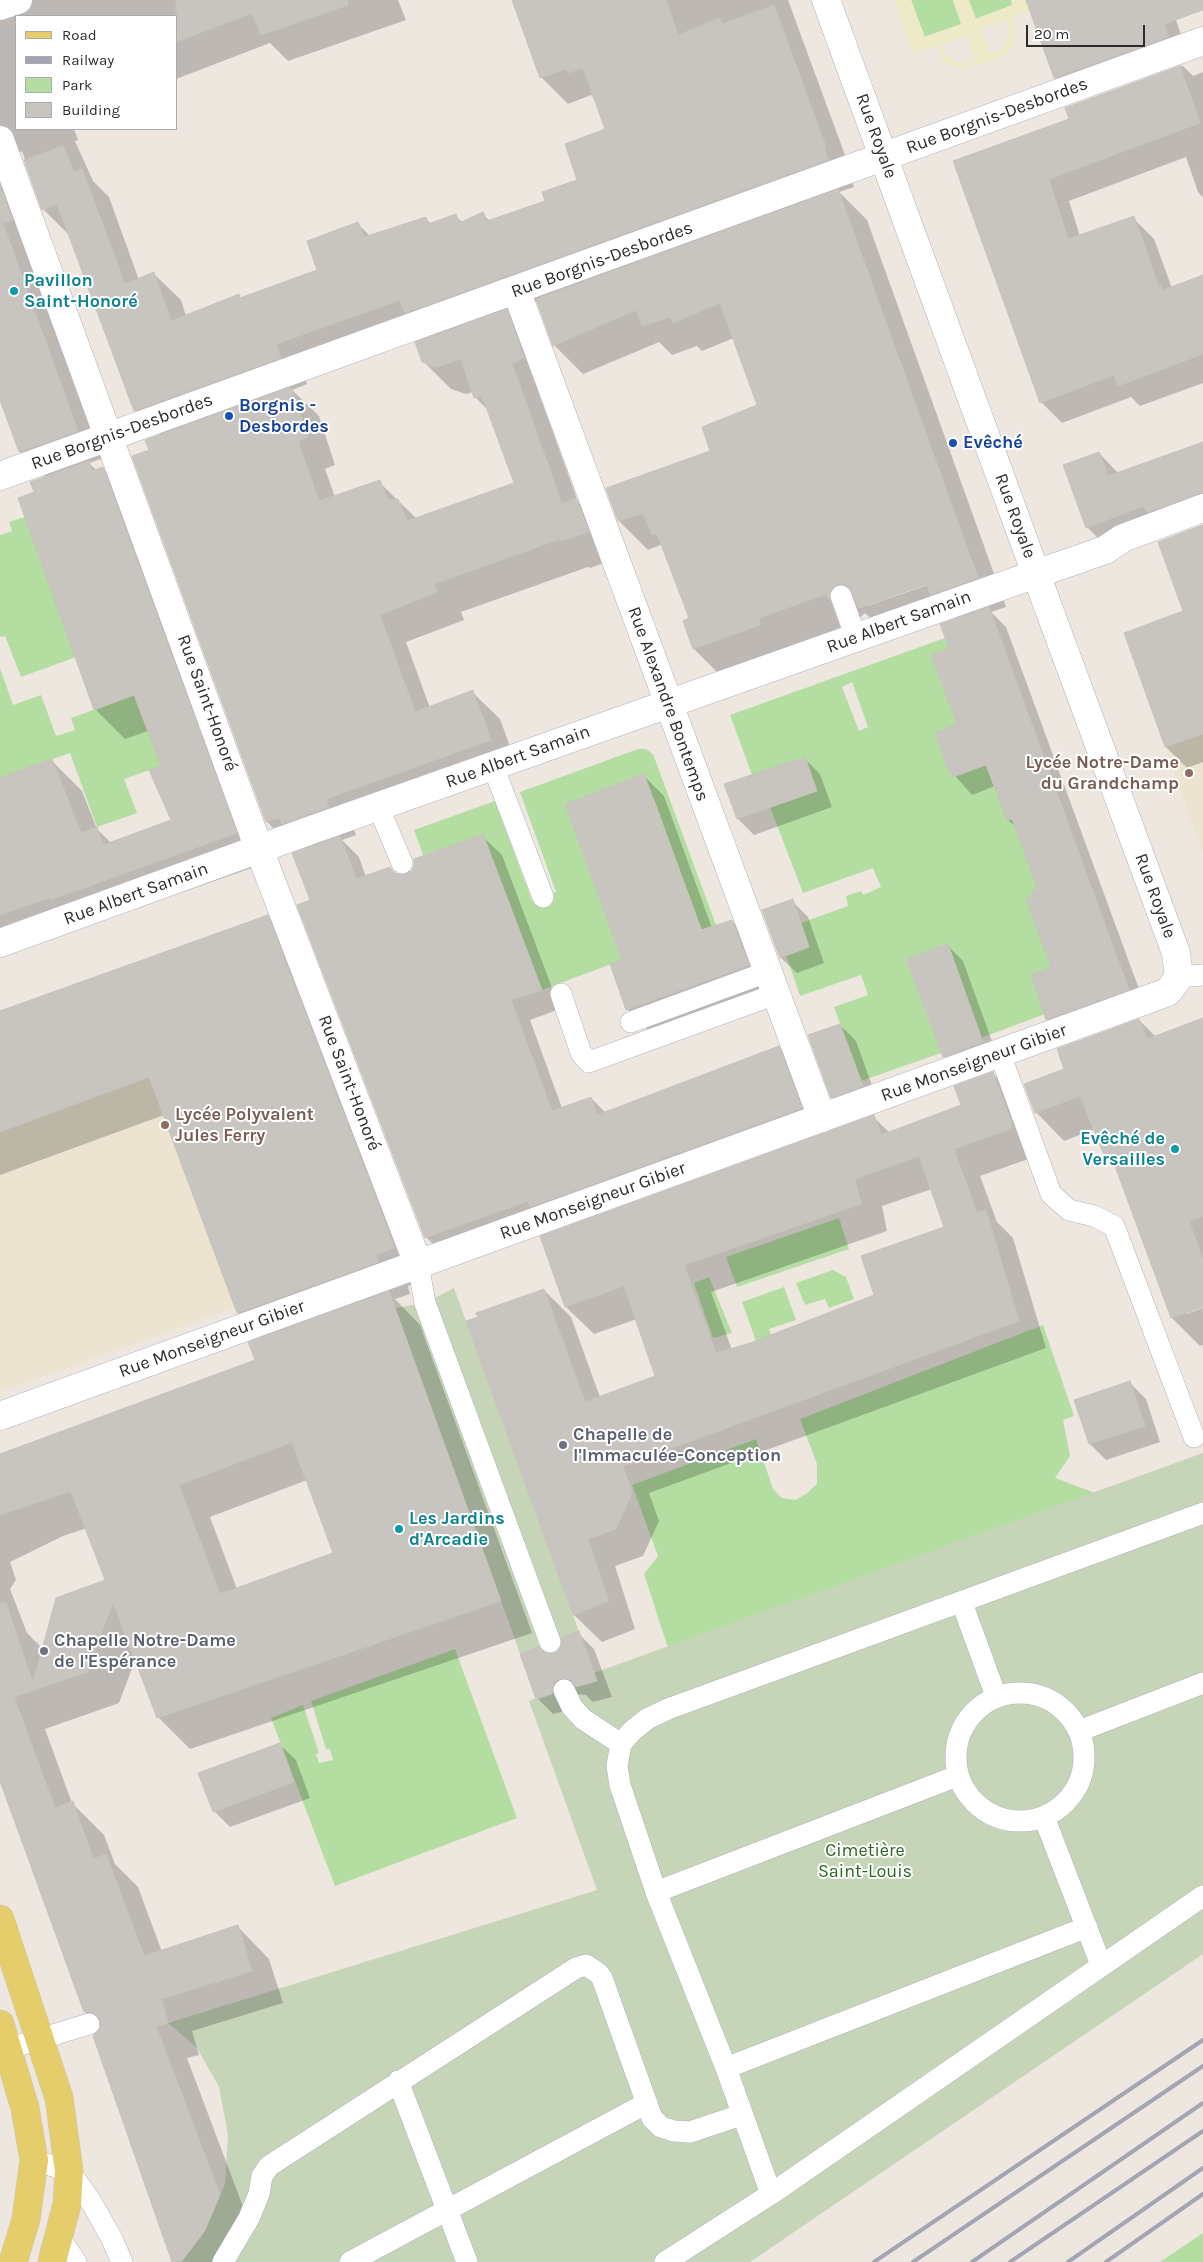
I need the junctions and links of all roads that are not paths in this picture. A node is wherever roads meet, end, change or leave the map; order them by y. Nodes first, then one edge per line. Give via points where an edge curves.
1 (18, 0) edge
2 (826, 0) edge
3 (0, 6) edge
4 (1203, 41) edge
5 (0, 140) edge
6 (884, 158) junction
7 (516, 290) junction
8 (109, 438) junction
9 (0, 476) edge
10 (1203, 508) edge
11 (1036, 574) junction
12 (841, 596) dead end
13 (856, 638) junction
14 (668, 704) junction
15 (493, 766) junction
16 (378, 806) junction
17 (259, 849) junction
18 (402, 863) dead end
19 (542, 897) dead end
20 (0, 943) edge
21 (1191, 976) edge
22 (772, 983) junction
23 (561, 994) dead end
24 (631, 1022) dead end
25 (1000, 1054) junction
26 (822, 1118) junction
27 (418, 1264) junction
28 (0, 1416) edge
29 (1194, 1437) dead end
30 (1203, 1513) edge
31 (962, 1603) junction
32 (550, 1642) dead end
33 (1203, 1683) edge
34 (564, 1690) dead end
35 (996, 1696) junction
36 (1079, 1730) junction
37 (621, 1744) junction
38 (958, 1776) junction
39 (1044, 1817) junction
40 (656, 1892) junction
41 (1203, 1896) edge
42 (0, 1919) edge
43 (1087, 1927) junction
44 (1101, 1966) junction
45 (88, 2024) dead end
46 (4, 2036) edge
47 (41, 2039) junction
48 (726, 2068) junction
49 (398, 2081) junction
50 (647, 2103) junction
51 (741, 2115) junction
52 (34, 2160) junction
53 (69, 2171) junction
54 (771, 2194) junction
55 (448, 2210) junction
56 (56, 2249) edge
57 (13, 2262) edge
58 (76, 2262) edge
59 (122, 2262) edge
60 (223, 2262) edge
61 (350, 2262) edge
62 (467, 2262) edge
63 (666, 2262) edge

1 - 3 street
2 - 6 street, Rue Royale
4 - 6 street, Rue Borgnis-Desbordes
5 - 8 street, Rue Saint-Honoré
6 - 7 street, Rue Borgnis-Desbordes
6 - 11 street, Rue Royale
7 - 8 street, Rue Borgnis-Desbordes
7 - 14 street, Rue Alexandre Bontemps
8 - 9 street, Rue Borgnis-Desbordes
8 - 17 street, Rue Saint-Honoré
10 - 11 street, Rue Albert Samain via 1123,538 1105,550
11 - 13 street, Rue Albert Samain
11 - 21 street, Rue Royale via 1176,953
12 - 13 lane
13 - 14 street, Rue Albert Samain
14 - 15 street, Rue Albert Samain
14 - 22 street, Rue Alexandre Bontemps
15 - 16 street, Rue Albert Samain
15 - 19 lane
16 - 17 street, Rue Albert Samain
16 - 18 lane
17 - 20 street, Rue Albert Samain
17 - 27 street, Rue Saint-Honoré
21 - 25 street, Rue Monseigneur Gibier via 1168,992
22 - 23 lane via 590,1062 581,1053
22 - 24 lane
22 - 26 street, Rue Alexandre Bontemps
25 - 26 street, Rue Monseigneur Gibier
25 - 29 lane via 1050,1194 1069,1210 1094,1216 1114,1226
26 - 27 street, Rue Monseigneur Gibier
27 - 28 street, Rue Monseigneur Gibier
27 - 32 lane via 425,1303
30 - 31 lane
31 - 35 lane
31 - 37 lane via 668,1709 647,1719
33 - 36 lane
34 - 37 lane via 572,1707 584,1719
35 - 36 lane via 1016,1692 1054,1701
35 - 38 lane via 976,1709 962,1728 955,1752
36 - 39 lane via 1084,1750 1083,1771 1075,1790 1062,1806
37 - 40 lane via 617,1766 620,1785
38 - 39 lane via 967,1795 982,1810 1002,1820 1023,1822
38 - 40 lane
39 - 43 lane
40 - 48 lane
41 - 44 lane
42 - 47 main road
43 - 44 lane
43 - 48 lane
44 - 54 lane
45 - 47 lane
46 - 47 lane
46 - 52 main road via 25,2108
47 - 53 main road via 59,2098
48 - 51 lane
49 - 50 lane via 565,1974 586,1965 602,1978
49 - 55 lane
49 - 60 lane via 269,2166 262,2176 249,2218
50 - 51 lane via 652,2118 674,2131 690,2132
50 - 55 lane
51 - 54 lane
52 - 53 lane
52 - 57 main road via 26,2219
53 - 56 main road via 67,2204
53 - 59 lane via 90,2200
54 - 63 lane
55 - 61 lane
55 - 62 lane
56 - 58 lane

